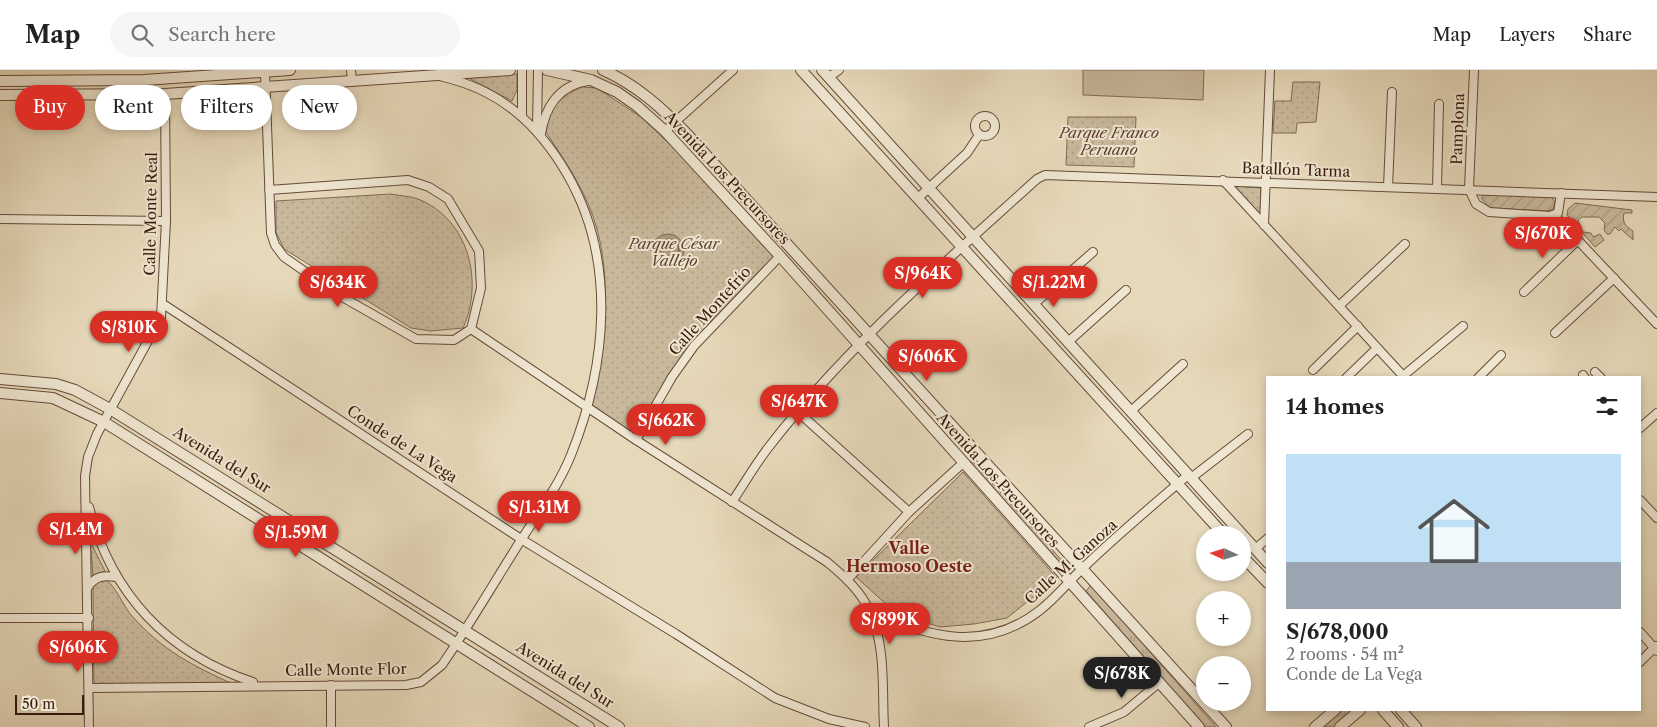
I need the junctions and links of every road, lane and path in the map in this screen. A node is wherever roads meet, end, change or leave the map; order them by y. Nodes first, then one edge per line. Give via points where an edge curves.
1 (290, 70) edge
2 (351, 70) edge
3 (510, 70) edge
4 (522, 70) edge
5 (538, 70) edge
6 (547, 70) edge
7 (603, 70) edge
8 (732, 70) edge
9 (801, 70) edge
10 (839, 70) edge
11 (1270, 70) edge
12 (1474, 70) edge
13 (265, 72) junction
14 (825, 74) edge
15 (434, 75) junction
16 (591, 80) junction
17 (1, 81) edge
18 (352, 81) junction
19 (266, 85) edge
20 (272, 87) edge
21 (1392, 92) dead end
22 (95, 94) edge
23 (1, 95) edge
24 (1439, 104) dead end
25 (522, 116) junction
26 (676, 122) junction
27 (165, 130) edge
28 (267, 130) edge
29 (665, 131) junction
30 (539, 132) junction
31 (979, 135) dead end
32 (1223, 180) junction
33 (1266, 184) junction
34 (1388, 187) junction
35 (929, 188) junction
36 (1437, 188) junction
37 (1469, 189) junction
38 (269, 190) junction
39 (1562, 193) junction
40 (1657, 197) edge
41 (918, 198) junction
42 (1554, 215) junction
43 (0, 219) edge
44 (166, 221) junction
45 (1264, 225) junction
46 (973, 237) junction
47 (1578, 240) junction
48 (1405, 244) dead end
49 (962, 247) junction
50 (1094, 252) dead end
51 (780, 256) junction
52 (1614, 278) junction
53 (1126, 290) dead end
54 (1524, 292) dead end
55 (163, 304) junction
56 (1034, 304) junction
57 (1339, 306) junction
58 (1657, 324) edge
59 (1358, 326) junction
60 (1463, 326) dead end
61 (471, 329) junction
62 (1555, 333) dead end
63 (868, 335) junction
64 (1068, 342) junction
65 (858, 345) junction
66 (1377, 348) junction
67 (1501, 355) dead end
68 (1082, 358) junction
69 (1183, 364) dead end
70 (1071, 368) junction
71 (1313, 370) dead end
72 (1348, 376) edge
73 (1404, 376) edge
74 (1480, 376) edge
75 (0, 378) edge
76 (0, 392) edge
77 (586, 407) junction
78 (110, 408) junction
79 (1130, 411) junction
80 (797, 412) junction
81 (1657, 413) edge
82 (1643, 420) edge
83 (104, 422) junction
84 (1248, 434) dead end
85 (636, 440) junction
86 (963, 463) junction
87 (1190, 477) junction
88 (1178, 484) junction
89 (86, 492) junction
90 (1641, 501) edge
91 (260, 502) junction
92 (732, 502) junction
93 (908, 512) junction
94 (251, 515) junction
95 (1657, 518) edge
96 (1216, 526) edge
97 (521, 539) junction
98 (1266, 540) edge
99 (1256, 549) junction
100 (1266, 560) edge
101 (1251, 565) edge
102 (1082, 568) junction
103 (116, 577) junction
104 (847, 580) junction
105 (1266, 581) edge
106 (1070, 582) junction
107 (88, 587) junction
108 (871, 612) junction
109 (0, 618) edge
110 (89, 618) junction
111 (886, 619) junction
112 (465, 630) junction
113 (875, 630) junction
114 (1641, 633) edge
115 (457, 643) junction
116 (1656, 648) edge
117 (1641, 661) edge
118 (1160, 682) junction
119 (259, 684) junction
120 (330, 685) junction
121 (89, 688) junction
122 (1334, 711) edge
123 (1359, 711) edge
124 (1384, 711) edge
125 (1402, 711) edge
126 (89, 727) edge
127 (331, 727) edge
128 (589, 727) edge
129 (619, 727) edge
130 (865, 727) edge
131 (884, 727) edge
132 (1089, 727) edge
133 (1199, 727) edge
134 (1226, 727) edge
135 (1315, 727) edge
136 (1340, 727) edge
137 (1398, 727) edge
138 (1416, 727) edge

1 - 13 street
2 - 18 street
3 - 15 street
4 - 25 street
5 - 30 street
6 - 16 street, Avenida Los Precursores
7 - 26 street, Avenida Los Precursores via 631,84
8 - 26 street
9 - 41 street
10 - 14 street
11 - 33 street
12 - 37 street, Pamplona
13 - 17 street via 144,80
13 - 19 street
14 - 35 street
15 - 18 street
15 - 25 street, Calle Monte Flor via 462,82 505,103
16 - 29 street, Avenida Los Precursores via 617,92
16 - 30 street via 569,85 558,95
18 - 20 street
21 - 34 street
22 - 23 street
24 - 36 street
25 - 30 street, Calle Monte Flor
26 - 29 street
26 - 63 street, Avenida Los Precursores
27 - 44 street, Calle Monte Real
28 - 38 street
29 - 51 street, Avenida Los Precursores
30 - 77 street, Calle Monte Flor via 578,192 595,237 602,306 600,342
31 - 35 street via 967,153
32 - 33 street, Batallón Tarma
32 - 45 street
32 - 46 street, Batallón Tarma via 1045,175
33 - 34 street, Batallón Tarma
33 - 45 street
34 - 36 street, Batallón Tarma
35 - 41 street
35 - 46 street
36 - 37 street, Batallón Tarma
37 - 39 street, Batallón Tarma
37 - 42 street via 1476,204 1489,212
38 - 61 street via 271,233 275,245 295,266 416,339 454,340
38 - 61 street via 408,180 429,187 448,199 479,251 481,288
39 - 40 street, Batallón Tarma
39 - 42 street via 1560,208
41 - 49 street
42 - 47 street
43 - 44 street
44 - 55 street, Calle Monte Real
45 - 57 street
46 - 49 street, Batallón Tarma
46 - 56 street
47 - 52 street
47 - 54 street
48 - 57 street
49 - 63 street, Batallón Tarma
49 - 70 street
50 - 56 street
51 - 65 street, Avenida Los Precursores
51 - 85 street, Calle Montefrío via 694,346
52 - 58 street
52 - 62 street
53 - 64 street
55 - 78 street, Calle Monte Real via 157,327
55 - 97 street, Conde de La Vega
56 - 64 street
57 - 59 street
59 - 66 street
59 - 71 street
60 - 73 street
61 - 77 street
63 - 65 street
63 - 102 street, Avenida Los Precursores
64 - 68 street
65 - 80 street
65 - 86 street, Avenida Los Precursores
66 - 72 street
66 - 73 street
67 - 74 street
68 - 70 street
68 - 79 street
69 - 79 street
70 - 88 street
75 - 78 street, Avenida del Sur via 56,384
76 - 83 street, Avenida del Sur via 53,398
77 - 85 street
77 - 97 street, Calle Monte Flor via 571,456
78 - 83 street, Calle Monte Real
78 - 91 street, Avenida del Sur
79 - 87 street
80 - 92 street via 766,450
80 - 93 street
81 - 82 street
83 - 89 street, Calle Monte Real via 88,457
83 - 94 street, Avenida del Sur
84 - 87 street, Calle M. Ganoza
85 - 92 street
86 - 93 street
86 - 106 street, Avenida Los Precursores
87 - 88 street, Calle M. Ganoza
87 - 99 street
88 - 96 street
88 - 102 street, Calle M. Ganoza
89 - 103 street, Calle Monte Flor via 100,542
89 - 107 street
90 - 95 street
91 - 94 street
91 - 112 street, Avenida del Sur
92 - 104 street via 827,562
93 - 104 street
94 - 115 street, Avenida del Sur
97 - 112 street, Calle Monte Flor
97 - 130 street, Conde de La Vega via 775,698 829,719
98 - 99 street
99 - 100 street
101 - 105 street
102 - 106 street, Calle M. Ganoza
102 - 134 street, Avenida Los Precursores
103 - 107 street via 99,577
103 - 119 street, Calle Monte Flor via 133,602 161,631 198,658
104 - 108 street
106 - 111 street, Calle M. Ganoza via 1038,612 1000,632 970,638 934,635
106 - 118 street, Avenida Los Precursores
107 - 110 street
108 - 111 street, Calle M. Ganoza
108 - 113 street
109 - 110 street
110 - 121 street
111 - 113 street
112 - 115 street, Calle Monte Flor
112 - 129 street, Avenida del Sur
113 - 131 street via 879,645
114 - 116 street
115 - 120 street, Calle Monte Flor via 442,665 421,682 406,685
115 - 128 street, Avenida del Sur
116 - 117 street
118 - 132 street via 1124,712
118 - 133 street, Avenida Los Precursores
119 - 120 street, Calle Monte Flor
119 - 121 street, Calle Monte Flor
120 - 127 street
121 - 126 street
122 - 135 street
123 - 136 street
124 - 137 street
125 - 138 street

